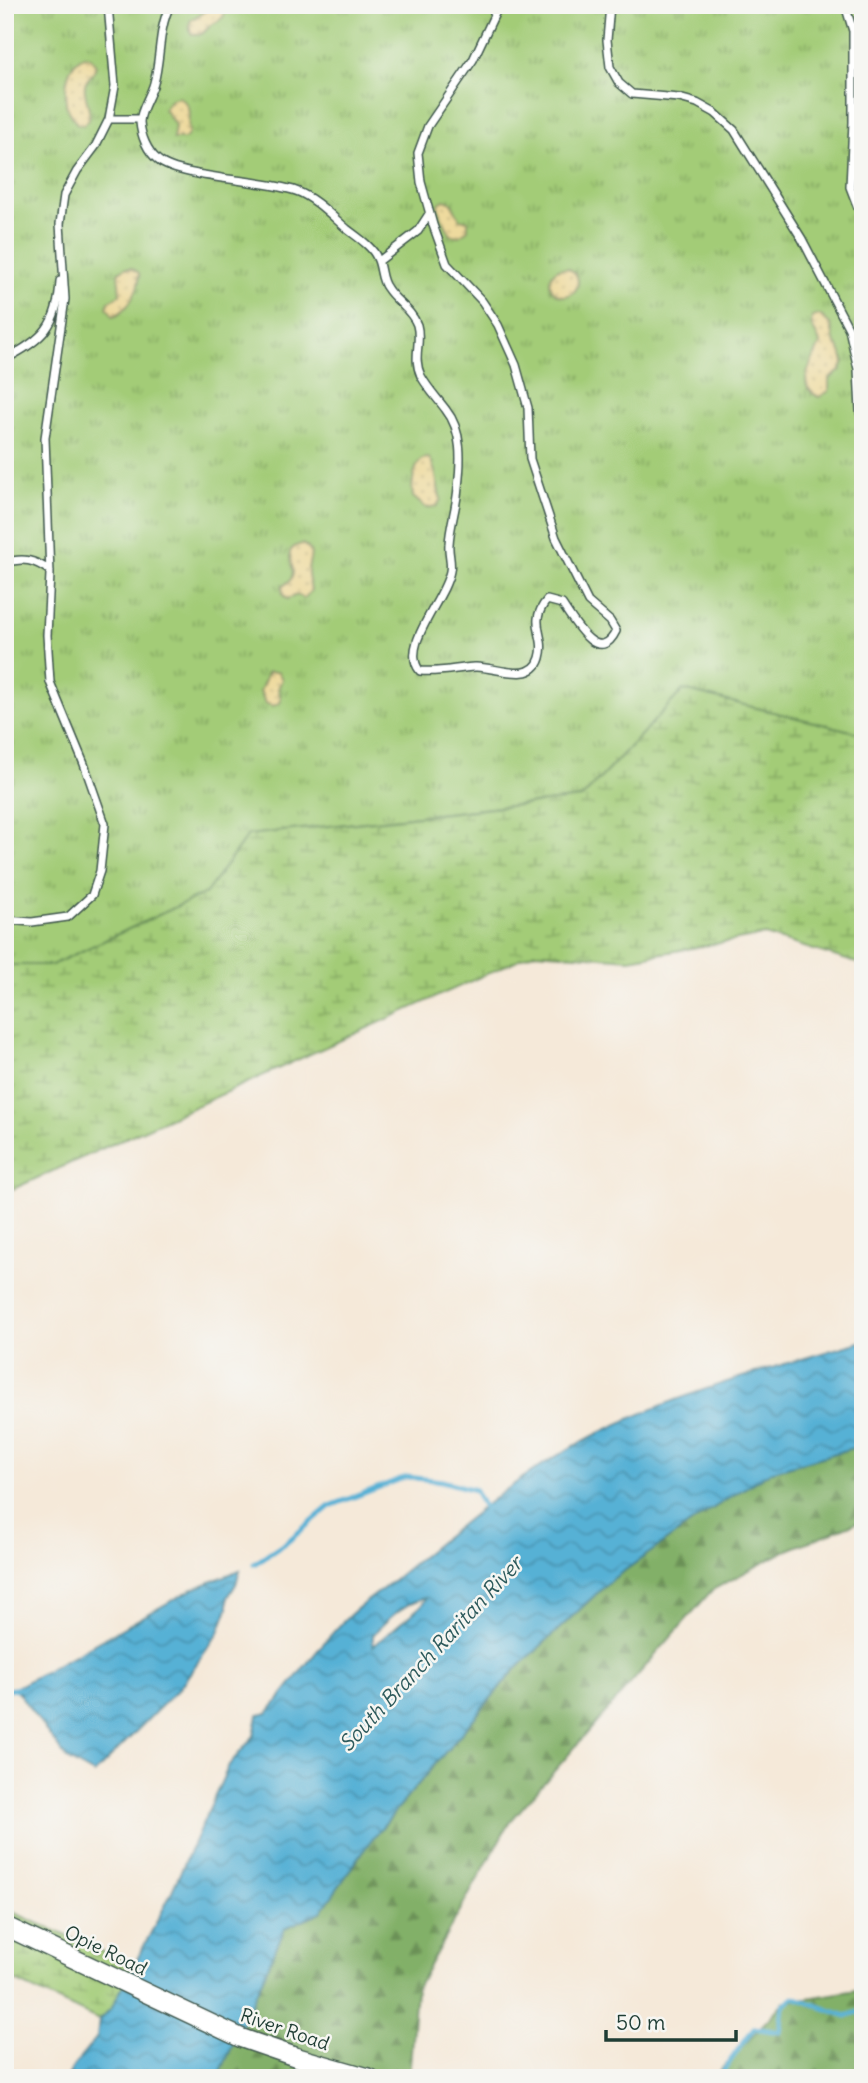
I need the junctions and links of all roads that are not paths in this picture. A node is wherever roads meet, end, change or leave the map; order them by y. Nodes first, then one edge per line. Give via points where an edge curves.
1 (108, 5) edge
2 (170, 5) edge
3 (499, 5) edge
4 (610, 5) edge
5 (845, 5) edge
6 (109, 119) junction
7 (140, 119) junction
8 (429, 214) junction
9 (863, 221) edge
10 (62, 249) junction
11 (379, 261) junction
12 (5, 359) edge
13 (863, 426) edge
14 (5, 563) edge
15 (50, 570) junction
16 (5, 920) edge
17 (5, 1926) edge
18 (188, 2013) joint
19 (370, 2078) edge

1 - 6 lane via 114,86
2 - 7 lane via 164,16 154,82
3 - 8 lane via 473,60 428,126 418,153
4 - 13 lane via 610,67 619,83 632,94 679,98 715,113 734,130 802,239 849,329
5 - 9 lane via 853,32 850,187
6 - 7 lane
6 - 10 lane via 64,195
7 - 11 lane via 148,149 159,162 300,192 363,242
8 - 11 lane via 418,231
8 - 11 lane via 447,264 493,317 516,365 528,408 530,460 543,504 588,602 616,631 612,640 594,643 580,632 562,604 547,600 537,620 540,660 531,670 518,673 479,667 433,672 420,671 414,664 419,635 450,572 460,448 448,412 421,375 416,358 417,324 382,280
10 - 12 lane via 58,300 50,327 38,340
10 - 15 lane via 65,299 45,438
14 - 15 lane via 31,560
15 - 16 lane via 50,682 105,824 100,871 92,895 68,917
17 - 18 street, Opie Road
18 - 19 street, River Road via 241,2038

